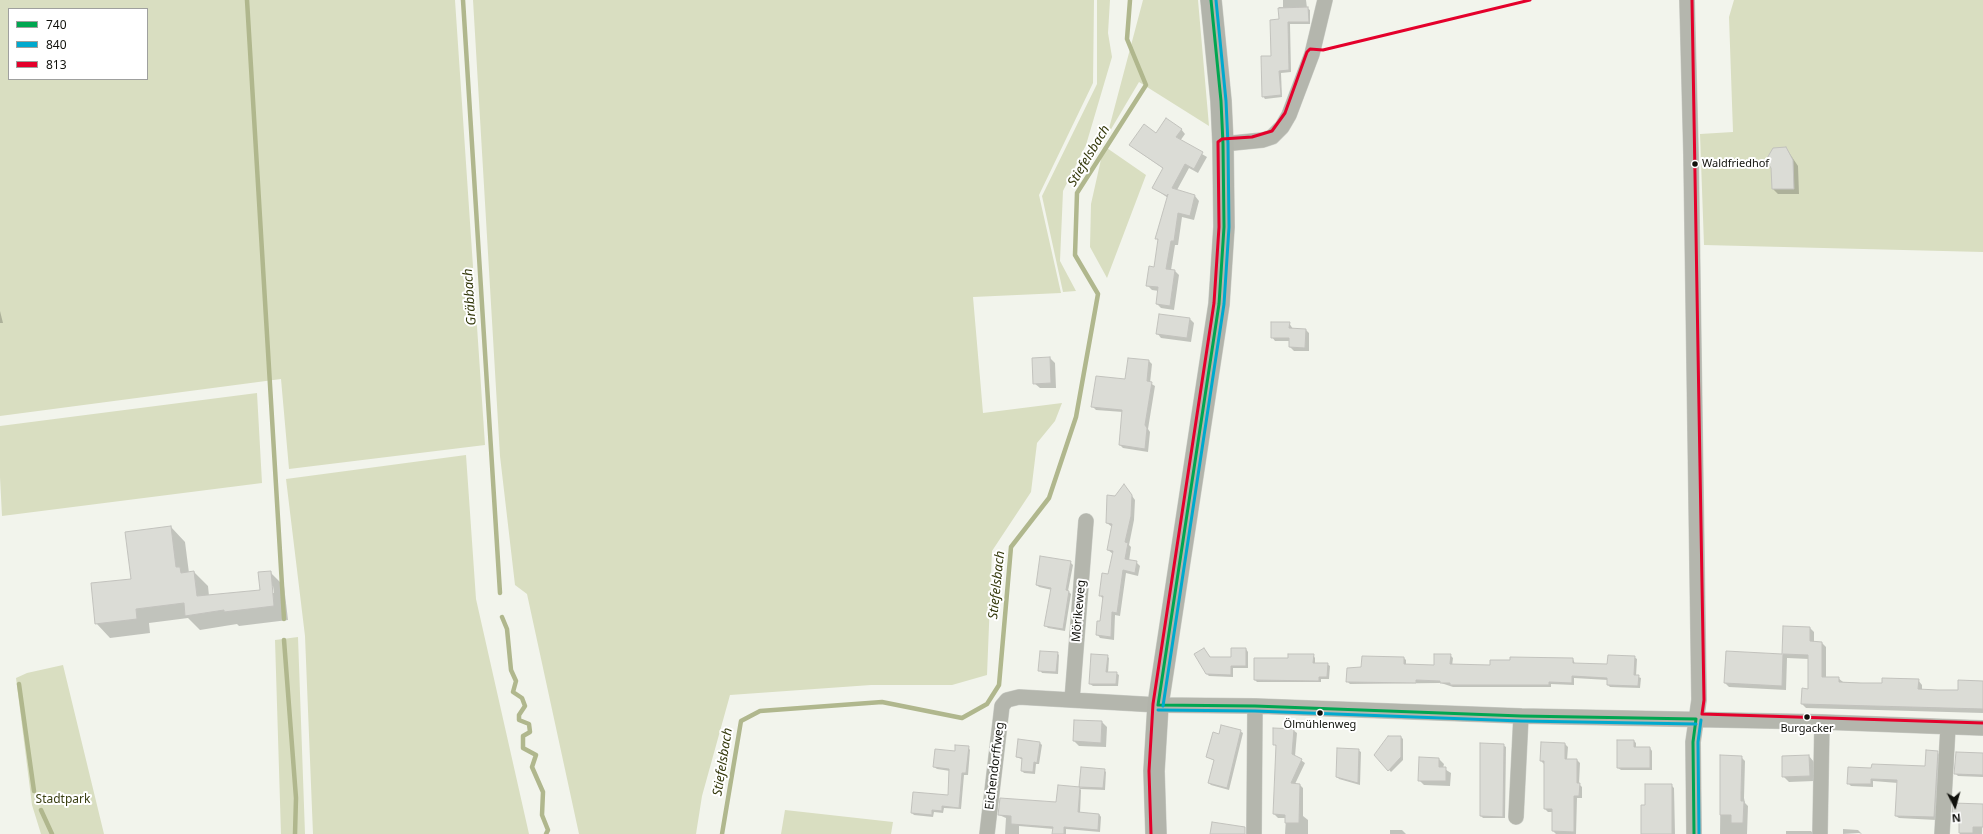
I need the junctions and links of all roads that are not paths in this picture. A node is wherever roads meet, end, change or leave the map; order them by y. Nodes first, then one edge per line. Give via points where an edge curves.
1 (1211, 0) edge
2 (1325, 0) edge
3 (1686, 0) edge
4 (1223, 144) junction
5 (1086, 521) dead end
6 (1072, 700) junction
7 (1158, 705) junction
8 (1255, 706) junction
9 (1521, 716) junction
10 (1696, 719) junction
11 (1822, 722) junction
12 (1948, 727) junction
13 (1983, 728) edge
14 (1516, 817) dead end
15 (987, 834) edge
16 (1156, 834) edge
17 (1254, 834) edge
18 (1694, 834) edge
19 (1820, 834) edge
20 (1942, 834) edge

1 - 4 main road
2 - 4 street via 1312,54 1282,127 1272,137 1263,140
3 - 10 street via 1691,156 1698,684
4 - 7 main road via 1224,227 1219,304
5 - 6 street, Mörikeweg
6 - 7 street
6 - 15 street, Eichendorffweg via 1019,697 1007,700 1002,706
7 - 8 street
7 - 16 main road via 1154,771
8 - 9 street
8 - 17 street
9 - 10 street
9 - 14 street
10 - 11 street
10 - 18 street via 1693,742
11 - 12 street
11 - 19 street
12 - 13 street
12 - 20 street

